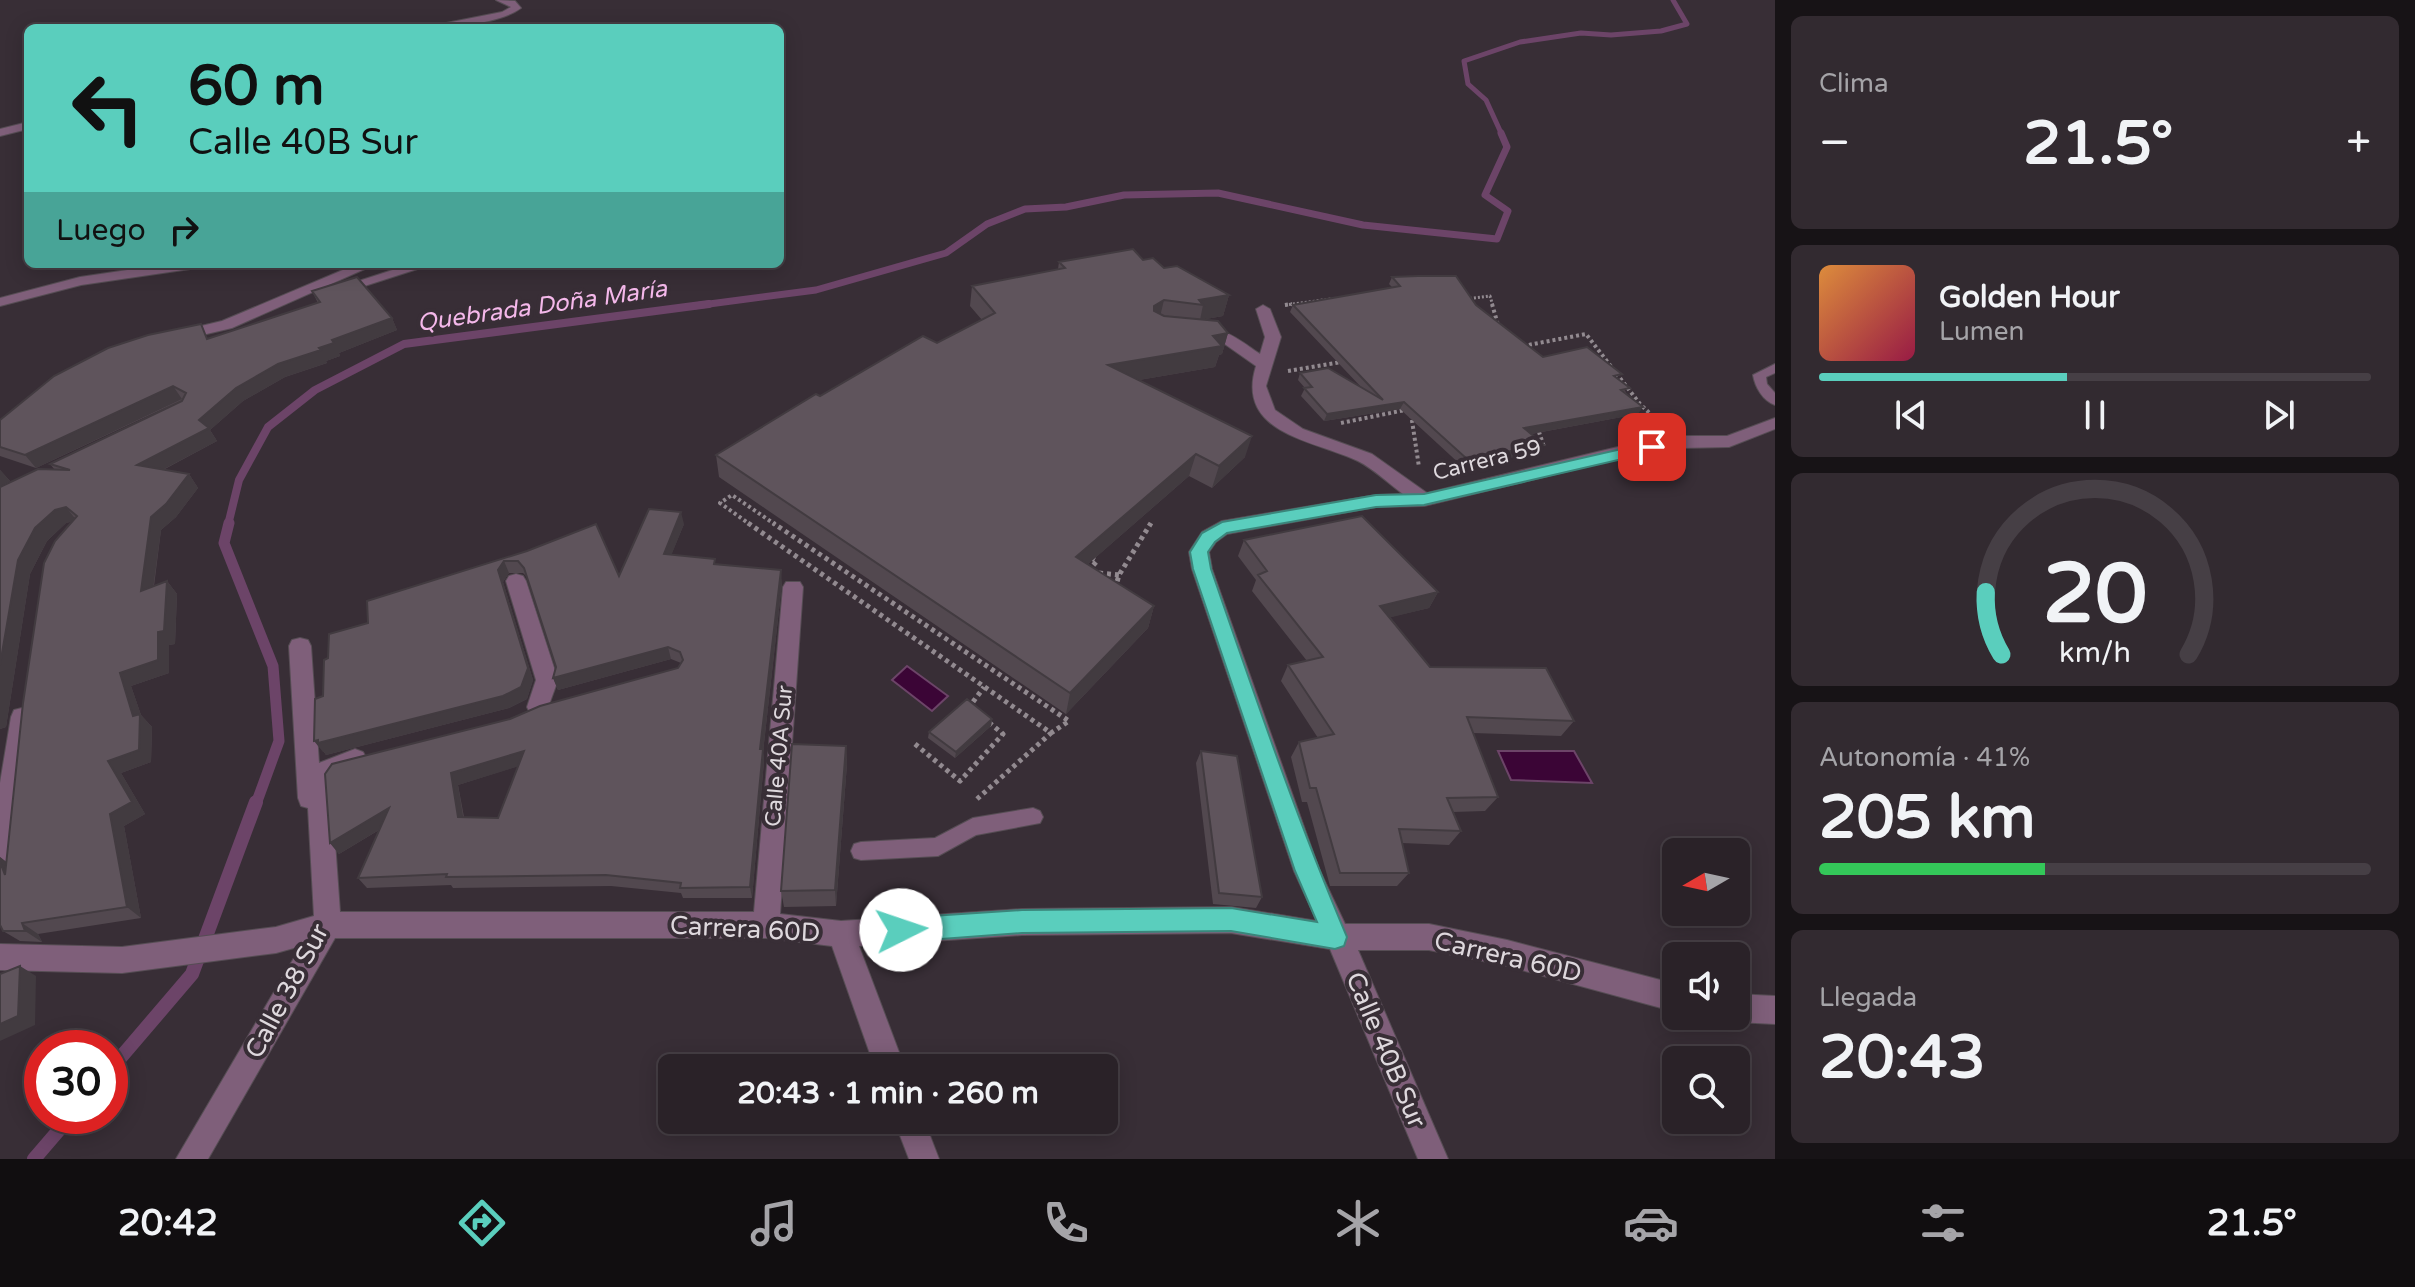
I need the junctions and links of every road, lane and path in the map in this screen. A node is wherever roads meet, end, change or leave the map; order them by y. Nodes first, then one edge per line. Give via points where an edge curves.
1 (501, 0) edge
2 (449, 24) edge
3 (24, 126) edge
4 (0, 133) edge
5 (169, 268) edge
6 (360, 268) edge
7 (413, 268) edge
8 (297, 297) junction
9 (1340, 297) edge
10 (1462, 300) edge
11 (0, 302) edge
12 (1263, 309) joint
13 (1187, 332) edge
14 (1502, 336) edge
15 (166, 338) edge
16 (1519, 347) edge
17 (1343, 362) edge
18 (1266, 365) junction
19 (1775, 368) edge
20 (1775, 401) edge
21 (1533, 415) edge
22 (1775, 423) edge
23 (1297, 433) junction
24 (1681, 442) junction
25 (1551, 469) junction
26 (1424, 500) junction
27 (1151, 523) edge
28 (1209, 537) joint
29 (1084, 553) edge
30 (1119, 575) junction
31 (516, 581) dead end
32 (793, 587) dead end
33 (1114, 592) edge
34 (300, 646) dead end
35 (984, 687) junction
36 (25, 700) edge
37 (564, 701) edge
38 (538, 707) junction
39 (515, 719) edge
40 (1051, 733) junction
41 (915, 744) dead end
42 (378, 754) edge
43 (1033, 817) dead end
44 (995, 823) junction
45 (861, 851) dead end
46 (0, 861) edge
47 (766, 925) junction
48 (324, 926) junction
49 (841, 934) junction
50 (1335, 937) junction
51 (0, 957) edge
52 (1662, 994) edge
53 (1750, 1009) edge
54 (1775, 1010) edge
55 (885, 1054) edge
56 (914, 1134) edge
57 (191, 1159) edge
58 (924, 1159) edge
59 (1433, 1159) edge

1 - 2 street via 516,8
3 - 4 street
5 - 11 street via 80,281
6 - 8 street
7 - 8 street
8 - 15 street via 227,325
9 - 12 path
10 - 14 path via 1490,296
12 - 18 street via 1273,337
13 - 18 street via 1223,336
16 - 24 path via 1586,334 1640,404
17 - 18 path via 1285,372
18 - 23 street via 1258,386 1263,405 1276,421
19 - 20 lane via 1759,375
21 - 25 path
22 - 24 street, Carrera 59 via 1729,441
23 - 26 street via 1366,458
23 - 26 path via 1410,409
24 - 25 street, Carrera 59
25 - 26 street, Carrera 59
26 - 28 street, Carrera 59 via 1316,510 1222,528
27 - 30 path
28 - 50 street, Calle 40B Sur via 1199,552 1202,569
29 - 30 path via 1097,561 1087,572
30 - 33 path
31 - 38 street via 547,680
32 - 47 street, Calle 40A Sur
34 - 48 street
35 - 40 path
35 - 40 path via 720,503 732,495 1069,721
35 - 41 path via 970,706 1003,734 960,781
36 - 46 street
37 - 38 street
38 - 39 street
40 - 44 path via 972,804
42 - 48 street, Calle 38 Sur via 332,765 321,777
43 - 44 lane
44 - 45 lane via 973,827 938,847
47 - 48 street, Carrera 60D
47 - 49 street, Carrera 60D
48 - 51 street, Carrera 60D via 276,940 122,960
48 - 57 street, Calle 38 Sur
49 - 50 street, Carrera 60D via 1022,922 1231,920
49 - 55 street
50 - 52 street, Carrera 60D via 1429,937
50 - 59 street, Calle 40B Sur via 1365,995
53 - 54 street
56 - 58 street

